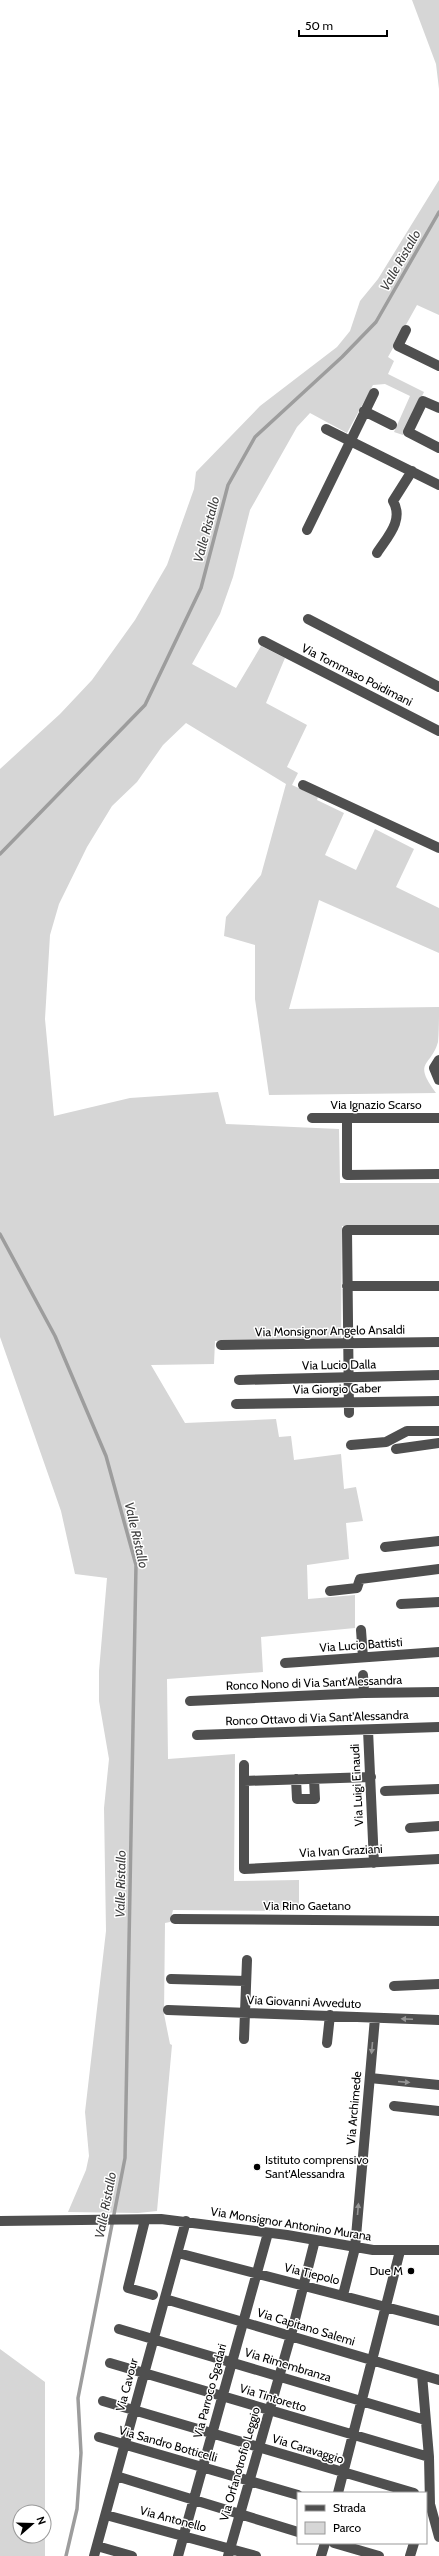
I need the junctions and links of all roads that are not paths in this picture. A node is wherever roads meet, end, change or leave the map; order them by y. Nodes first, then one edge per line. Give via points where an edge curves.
1 (406, 330) dead end
2 (439, 366) edge
3 (374, 393) dead end
4 (439, 408) edge
5 (364, 411) junction
6 (392, 425) dead end
7 (326, 429) dead end
8 (349, 441) junction
9 (439, 448) edge
10 (412, 471) junction
11 (439, 485) edge
12 (307, 530) dead end
13 (377, 553) dead end
14 (308, 619) dead end
15 (263, 641) dead end
16 (439, 687) edge
17 (439, 732) edge
18 (303, 785) dead end
19 (439, 848) edge
20 (439, 1059) edge
21 (439, 1080) edge
22 (312, 1118) dead end
23 (347, 1118) junction
24 (439, 1118) edge
25 (439, 1174) edge
26 (439, 1230) edge
27 (347, 1286) junction
28 (439, 1286) edge
29 (439, 1342) edge
30 (348, 1344) junction
31 (221, 1345) dead end
32 (439, 1375) edge
33 (348, 1378) junction
34 (239, 1380) dead end
35 (349, 1401) junction
36 (439, 1401) edge
37 (236, 1404) dead end
38 (349, 1413) dead end
39 (439, 1431) edge
40 (439, 1443) edge
41 (351, 1445) dead end
42 (396, 1449) dead end
43 (439, 1541) edge
44 (385, 1547) dead end
45 (439, 1569) edge
46 (330, 1591) dead end
47 (439, 1602) edge
48 (402, 1604) dead end
49 (361, 1630) dead end
50 (439, 1652) edge
51 (363, 1658) junction
52 (285, 1663) dead end
53 (363, 1674) dead end
54 (439, 1692) edge
55 (364, 1693) junction
56 (190, 1701) dead end
57 (439, 1727) edge
58 (368, 1730) junction
59 (197, 1735) dead end
60 (244, 1765) dead end
61 (370, 1777) junction
62 (296, 1779) junction
63 (314, 1779) junction
64 (244, 1781) junction
65 (439, 1789) edge
66 (385, 1791) dead end
67 (439, 1826) edge
68 (410, 1828) dead end
69 (439, 1859) edge
70 (374, 1863) junction
71 (175, 1919) dead end
72 (439, 1921) edge
73 (247, 1960) dead end
74 (171, 1979) dead end
75 (246, 1981) junction
76 (439, 1984) edge
77 (394, 1986) dead end
78 (168, 2010) dead end
79 (245, 2012) junction
80 (330, 2015) junction
81 (375, 2018) junction
82 (439, 2020) edge
83 (244, 2038) dead end
84 (327, 2043) dead end
85 (370, 2078) junction
86 (439, 2085) edge
87 (394, 2106) dead end
88 (439, 2111) edge
89 (142, 2220) junction
90 (0, 2221) edge
91 (186, 2221) junction
92 (268, 2233) junction
93 (315, 2240) junction
94 (355, 2248) junction
95 (439, 2250) edge
96 (400, 2251) junction
97 (178, 2253) junction
98 (256, 2273) junction
99 (303, 2286) junction
100 (153, 2295) dead end
101 (343, 2295) junction
102 (165, 2299) junction
103 (387, 2308) junction
104 (439, 2321) edge
105 (243, 2322) junction
106 (119, 2329) dead end
107 (291, 2335) junction
108 (154, 2339) junction
109 (372, 2360) junction
110 (232, 2361) junction
111 (110, 2363) dead end
112 (144, 2373) junction
113 (422, 2375) junction
114 (278, 2376) junction
115 (439, 2380) edge
116 (223, 2396) junction
117 (362, 2400) junction
118 (103, 2401) dead end
119 (134, 2410) junction
120 (269, 2410) junction
121 (425, 2420) junction
122 (212, 2432) junction
123 (353, 2436) junction
124 (99, 2437) dead end
125 (125, 2445) junction
126 (259, 2448) junction
127 (429, 2457) junction
128 (203, 2468) junction
129 (343, 2473) junction
130 (116, 2476) junction
131 (249, 2480) junction
132 (338, 2492) edge
133 (410, 2492) edge
134 (297, 2495) edge
135 (193, 2500) junction
136 (430, 2504) edge
137 (240, 2513) junction
138 (106, 2515) junction
139 (297, 2532) edge
140 (183, 2536) junction
141 (439, 2537) edge
142 (324, 2544) edge
143 (337, 2544) edge
144 (414, 2544) edge
145 (97, 2546) junction
146 (229, 2552) edge
147 (94, 2556) edge
148 (132, 2556) edge
149 (178, 2556) edge
150 (256, 2556) edge
151 (321, 2556) edge
152 (379, 2556) edge
153 (410, 2556) edge

1 - 2 street via 398,346
3 - 5 street
4 - 9 street via 423,400 408,432
5 - 6 street
5 - 8 street
7 - 8 street
8 - 10 street
8 - 12 street
10 - 11 street
10 - 13 street via 393,500 398,510 397,521
14 - 16 street
15 - 17 street, Via Tommaso Poidimani
18 - 19 street
20 - 21 street via 434,1068
22 - 23 street, Via Ignazio Scarso
23 - 24 street, Via Ignazio Scarso
23 - 25 street via 347,1175
26 - 27 street via 347,1230
27 - 28 street
27 - 30 street
29 - 30 street, Via Monsignor Angelo Ansaldi
30 - 31 street, Via Monsignor Angelo Ansaldi
30 - 33 street
32 - 33 street, Via Lucio Dalla
33 - 34 street, Via Lucio Dalla
33 - 35 street
35 - 36 street, Via Giorgio Gaber
35 - 37 street, Via Giorgio Gaber
35 - 38 street
39 - 41 street via 407,1431 386,1442
40 - 42 street
43 - 44 street
45 - 46 street via 360,1579 357,1588
47 - 48 street
49 - 51 street
50 - 51 street, Via Lucio Battisti
51 - 52 street, Via Lucio Battisti
53 - 55 street
54 - 55 street, Ronco Nono di Via Sant'Alessandra
55 - 56 street, Ronco Nono di Via Sant'Alessandra
57 - 58 street, Ronco Ottavo di Via Sant'Alessandra
58 - 59 street, Ronco Ottavo di Via Sant'Alessandra
58 - 61 street, Via Luigi Einaudi
60 - 64 street
61 - 63 street
61 - 70 street, Via Luigi Einaudi
62 - 63 street
62 - 63 street via 297,1799 315,1799
62 - 64 street
64 - 70 street, Via Ivan Graziani via 244,1869
65 - 66 street
67 - 68 street
69 - 70 street, Via Ivan Graziani
71 - 72 street, Via Rino Gaetano
73 - 75 street
74 - 75 street
75 - 79 street
76 - 77 street
78 - 79 street, Via Giovanni Avveduto
79 - 80 street, Via Giovanni Avveduto
79 - 83 street
80 - 81 street, Via Giovanni Avveduto
80 - 84 street
82 -> 81 street, Via Giovanni Avveduto
81 -> 85 street, Via Archimede
85 -> 86 street
94 -> 85 street, Via Archimede
87 - 88 street
89 - 90 street, Via Monsignor Antonino Murana
89 - 91 street, Via Monsignor Antonino Murana
89 - 100 street via 128,2288
91 - 92 street, Via Monsignor Antonino Murana
91 - 97 street, Via Cavour
92 - 93 street, Via Monsignor Antonino Murana
92 - 98 street, Via Parroco Sgadari
93 - 94 street, Via Monsignor Antonino Murana
93 - 99 street, Via Orfanotrofio Leggio
94 - 96 street, Via Monsignor Antonino Murana
94 - 101 street, Via Archimede
95 - 96 street, Via Monsignor Antonino Murana
96 - 103 street
97 - 98 street, Via Tiepolo
97 - 102 street, Via Cavour
98 - 99 street, Via Tiepolo
98 - 105 street, Via Parroco Sgadari
99 - 101 street, Via Tiepolo
99 - 107 street, Via Orfanotrofio Leggio
101 - 103 street, Via Tiepolo
102 - 105 street, Via Capitano Salemi
102 - 108 street, Via Cavour
103 - 104 street, Via Tiepolo
103 - 109 street
105 - 107 street, Via Capitano Salemi
105 - 110 street, Via Parroco Sgadari
106 - 108 street, Via Rimembranza
107 - 109 street, Via Capitano Salemi
107 - 114 street, Via Orfanotrofio Leggio
108 - 110 street, Via Rimembranza
108 - 112 street, Via Cavour
109 - 113 street, Via Capitano Salemi
109 - 117 street
110 - 114 street, Via Rimembranza
110 - 116 street, Via Parroco Sgadari
111 - 112 street, Via Tintoretto
112 - 116 street, Via Tintoretto
112 - 119 street, Via Cavour
113 - 115 street, Via Capitano Salemi
113 - 121 street
114 - 117 street, Via Rimembranza
114 - 120 street, Via Orfanotrofio Leggio
116 - 120 street, Via Tintoretto
116 - 122 street, Via Parroco Sgadari
117 - 121 street, Via Rimembranza
117 - 123 street
118 - 119 street, Via Caravaggio
119 - 122 street, Via Caravaggio
119 - 125 street, Via Cavour
120 - 123 street, Via Tintoretto
120 - 126 street, Via Orfanotrofio Leggio
121 - 127 street
122 - 126 street, Via Caravaggio
122 - 128 street, Via Parroco Sgadari
123 - 127 street, Via Tintoretto
123 - 129 street
124 - 125 street, Via Sandro Botticelli
125 - 128 street, Via Sandro Botticelli
125 - 130 street, Via Cavour
126 - 129 street, Via Caravaggio
126 - 131 street, Via Orfanotrofio Leggio
127 - 136 street
128 - 131 street, Via Sandro Botticelli
128 - 135 street, Via Parroco Sgadari
129 - 132 street
129 - 133 street, Via Caravaggio
130 - 135 street
130 - 138 street, Via Cavour
131 - 134 street, Via Sandro Botticelli
131 - 137 street, Via Orfanotrofio Leggio
135 - 137 street
135 - 140 street, Via Parroco Sgadari
136 - 141 street
137 - 139 street
137 - 146 street, Via Orfanotrofio Leggio
138 - 140 street, Via Antonello
138 - 145 street, Via Cavour
140 - 146 street, Via Antonello
140 - 149 street, Via Parroco Sgadari
142 - 151 street
143 - 152 street
144 - 153 street
145 - 147 street, Via Cavour
145 - 148 street
146 - 150 street, Via Antonello

